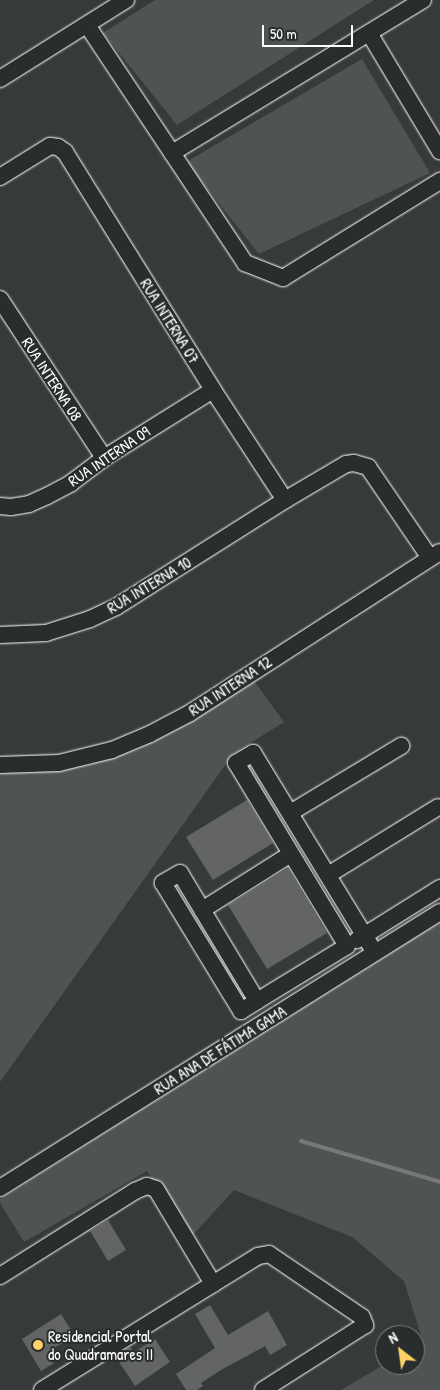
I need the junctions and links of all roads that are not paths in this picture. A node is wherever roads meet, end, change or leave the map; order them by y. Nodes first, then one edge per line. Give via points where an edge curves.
1 (126, 0) edge
2 (423, 0) edge
3 (107, 5) edge
4 (87, 24) junction
5 (369, 33) junction
6 (0, 79) edge
7 (440, 151) edge
8 (172, 153) junction
9 (0, 177) edge
10 (440, 181) edge
11 (0, 299) edge
12 (213, 390) junction
13 (104, 458) junction
14 (285, 500) junction
15 (0, 506) edge
16 (435, 555) edge
17 (0, 635) edge
18 (401, 746) dead end
19 (0, 765) edge
20 (438, 807) dead end
21 (290, 813) junction
22 (291, 854) junction
23 (328, 875) junction
24 (440, 888) edge
25 (202, 910) junction
26 (440, 912) edge
27 (365, 935) junction
28 (347, 946) junction
29 (375, 953) junction
30 (358, 963) junction
31 (257, 1001) junction
32 (0, 1188) edge
33 (0, 1276) edge
34 (213, 1284) junction
35 (42, 1390) edge
36 (263, 1390) edge

1 - 3 street
2 - 5 street
3 - 4 street
4 - 6 street
4 - 8 street
5 - 7 street
5 - 8 street
8 - 10 street via 244,263 284,278
9 - 12 street, RUA INTERNA 07 via 42,150 54,146 61,148
11 - 13 street, RUA INTERNA 08
12 - 13 street, RUA INTERNA 09
12 - 14 street, RUA INTERNA 07
13 - 15 street, RUA INTERNA 09 via 47,496 29,504
14 - 16 street, RUA INTERNA 10 via 346,464 368,467
14 - 17 street, RUA INTERNA 10 via 116,607 46,633
16 - 19 street, RUA INTERNA 12 via 190,713 150,734 112,750 59,763
18 - 21 street
20 - 23 street
21 - 22 street via 253,753 236,763
21 - 23 street
22 - 25 street
22 - 28 street
23 - 27 street
24 - 27 street
25 - 31 street
25 - 31 street via 180,873 164,883 241,1011
26 - 29 street, RUA ANA DE FÁTIMA GAMA
27 - 28 street
27 - 29 street
28 - 30 street
28 - 31 street
29 - 30 street, RUA ANA DE FÁTIMA GAMA
30 - 32 street, RUA ANA DE FÁTIMA GAMA
33 - 34 street via 146,1186 156,1189
34 - 35 street
34 - 36 street via 258,1256 269,1254 365,1322 364,1328

